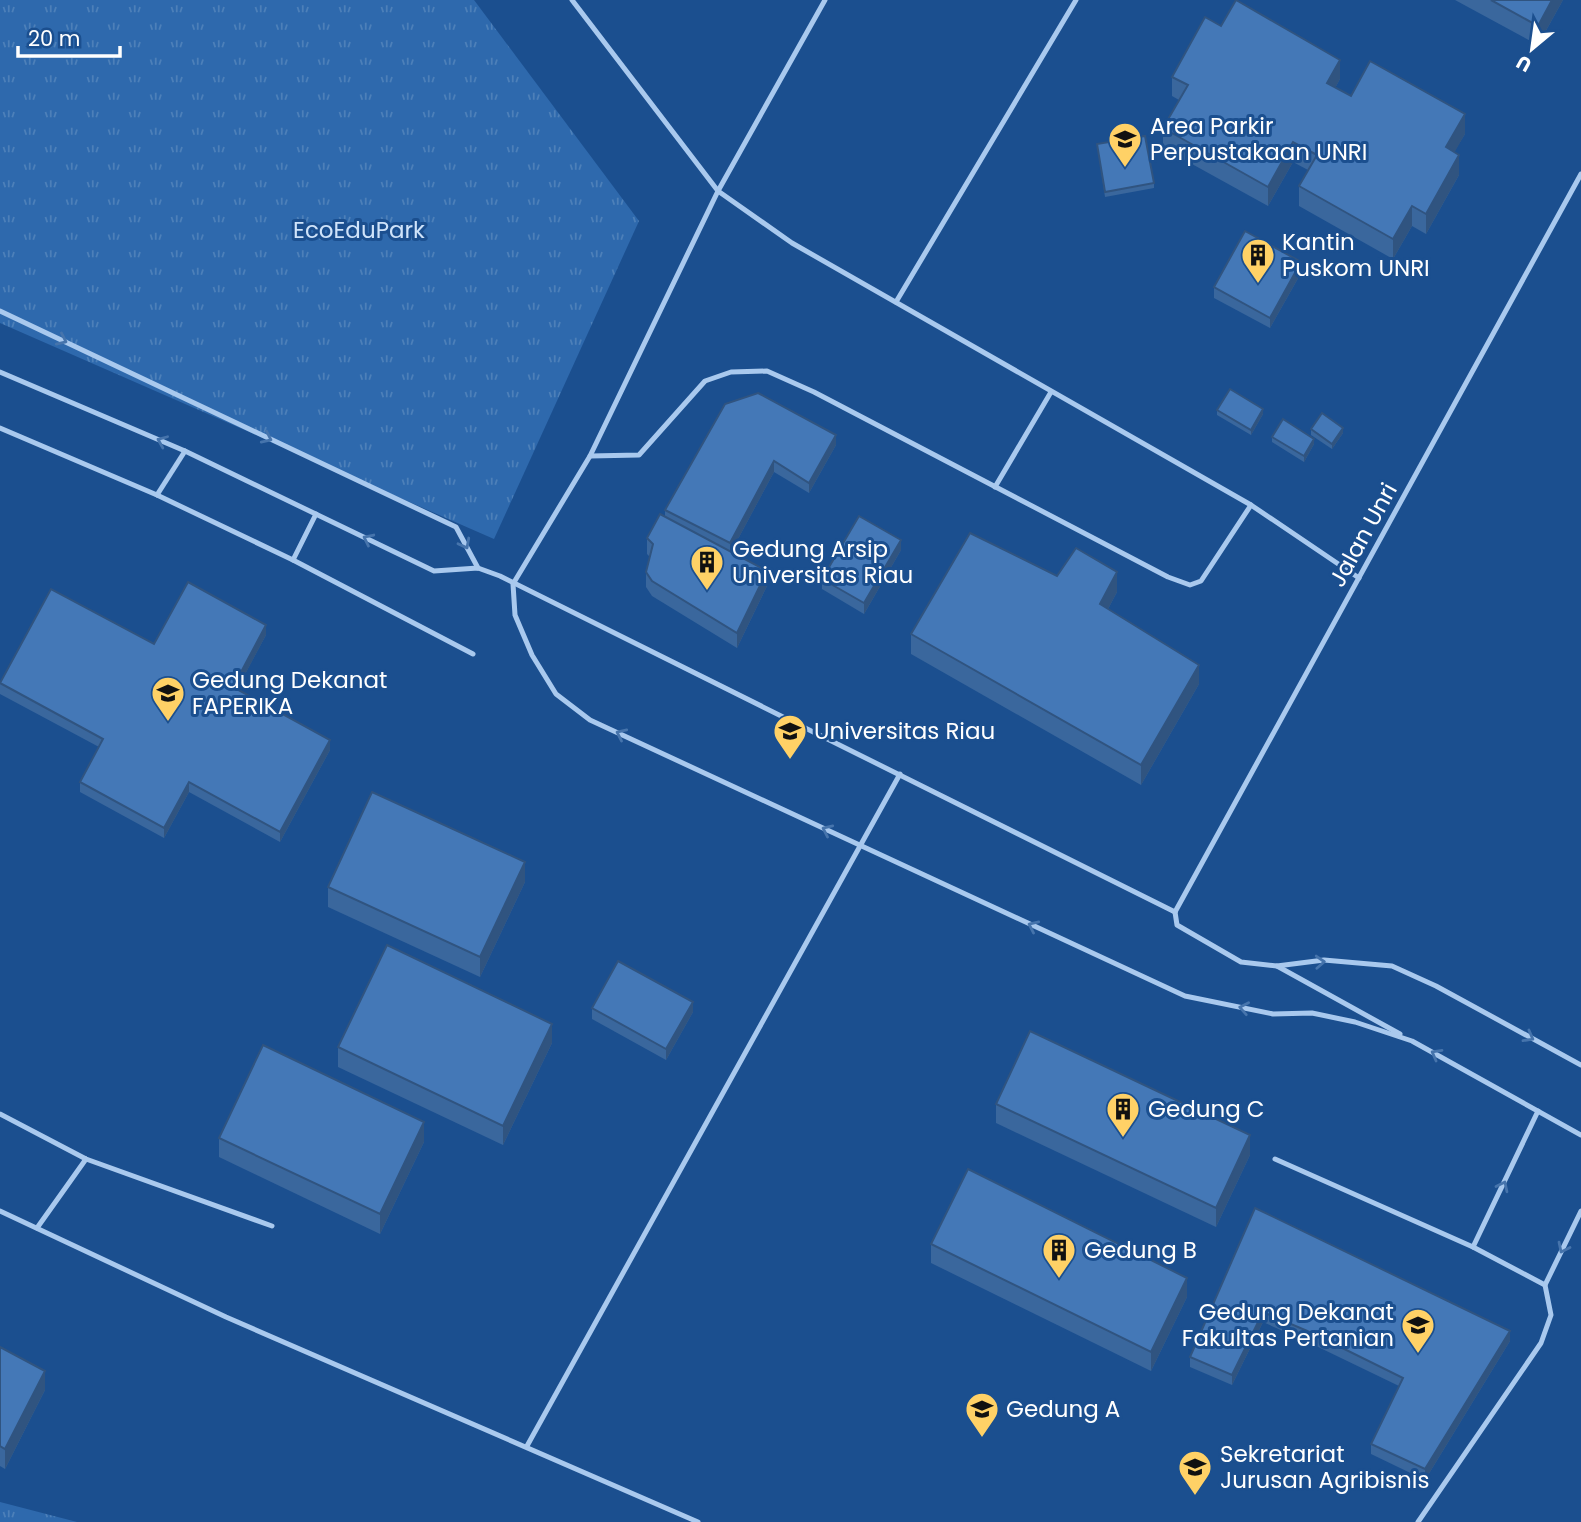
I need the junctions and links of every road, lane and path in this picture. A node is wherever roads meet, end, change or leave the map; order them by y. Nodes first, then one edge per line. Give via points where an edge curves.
1 (572, 0) edge
2 (825, 0) edge
3 (1076, 0) edge
4 (1581, 174) edge
5 (718, 191) junction
6 (896, 302) junction
7 (0, 311) edge
8 (0, 372) edge
9 (1051, 392) junction
10 (0, 428) edge
11 (185, 451) junction
12 (590, 456) junction
13 (995, 487) junction
14 (157, 495) junction
15 (1251, 505) junction
16 (316, 514) junction
17 (293, 559) junction
18 (478, 568) junction
19 (1359, 578) junction
20 (513, 584) junction
21 (473, 653) dead end
22 (900, 774) junction
23 (860, 846) junction
24 (1175, 912) junction
25 (1277, 966) junction
26 (1412, 1041) junction
27 (1581, 1065) edge
28 (1538, 1111) junction
29 (0, 1114) edge
30 (1581, 1135) edge
31 (86, 1159) junction
32 (1275, 1159) dead end
33 (0, 1211) edge
34 (1581, 1211) edge
35 (272, 1226) dead end
36 (37, 1228) junction
37 (1473, 1247) junction
38 (1545, 1285) junction
39 (527, 1446) junction
40 (698, 1522) edge
41 (1418, 1522) edge

1 - 5 lane
2 - 5 lane
3 - 6 lane
4 - 19 lane, Jalan Unri
5 - 6 lane via 792,243
5 - 12 lane
6 - 9 lane
7 -> 18 lane via 456,527
11 -> 8 lane
9 - 13 lane
9 - 15 lane
10 - 14 lane
11 - 14 lane
11 - 16 lane
12 - 13 lane via 639,455 705,381 731,372 767,371
12 - 20 lane
13 - 15 lane via 1190,585 1201,581
14 - 17 lane
15 - 19 lane
16 - 17 lane
18 -> 16 lane via 434,571
17 - 21 lane
18 - 20 lane
19 - 24 lane, Jalan Unri
20 - 22 lane
23 -> 20 lane via 590,720 556,694 532,655 515,615
22 - 23 lane
22 - 24 lane
26 -> 23 lane via 1312,1013 1273,1014 1185,996
23 - 39 lane
24 - 25 lane via 1177,925 1200,941 1241,962
25 - 26 lane
25 -> 27 lane via 1324,960 1392,966
28 -> 26 lane
28 - 30 lane
37 -> 28 lane
29 - 31 lane
31 - 35 lane
31 - 36 lane
32 - 37 lane
33 - 36 lane
34 -> 38 lane
36 - 39 lane via 226,1317
37 - 38 lane
38 - 41 lane via 1551,1315 1541,1343
39 - 40 lane

